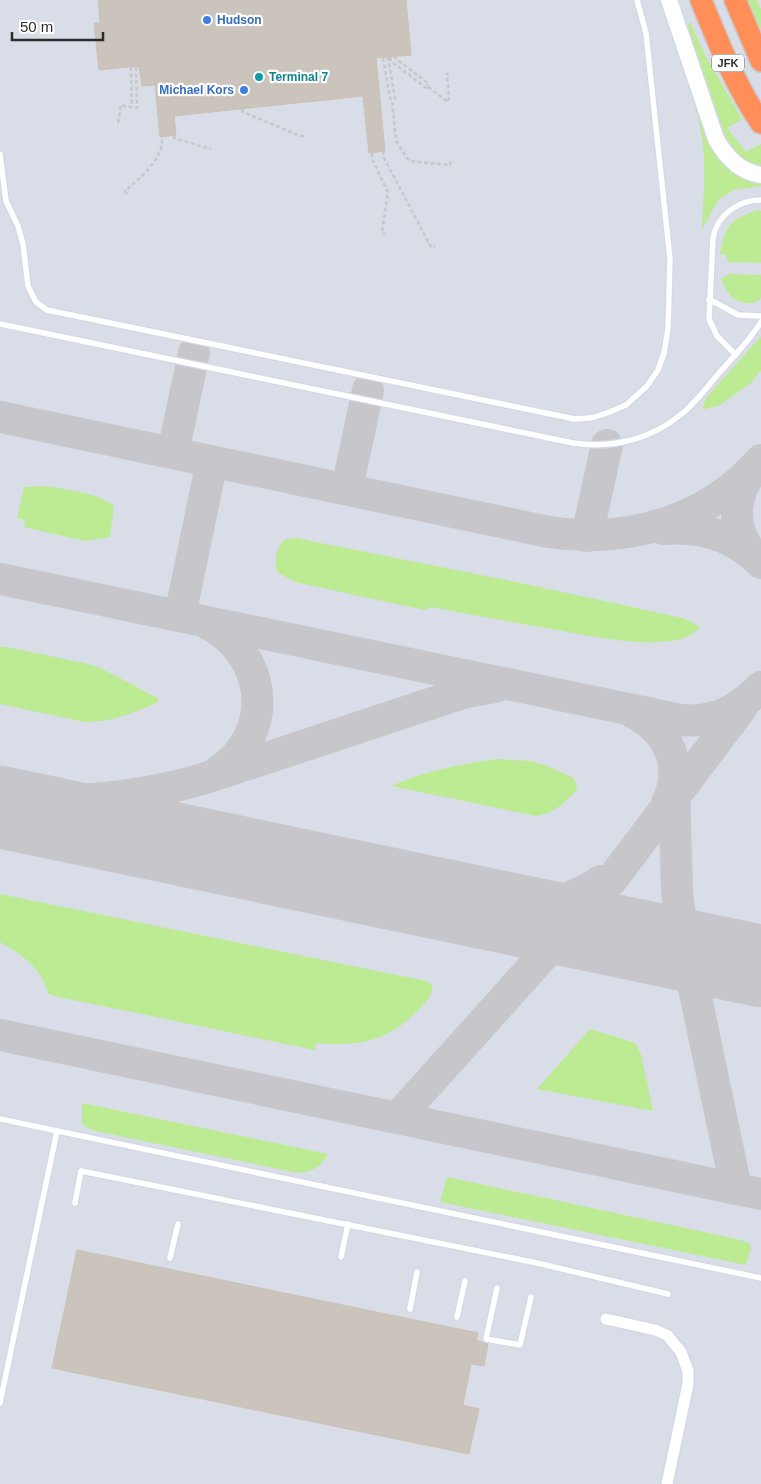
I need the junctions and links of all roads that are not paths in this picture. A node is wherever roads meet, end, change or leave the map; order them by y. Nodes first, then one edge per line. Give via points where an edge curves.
1 (637, 0) edge
2 (669, 0) edge
3 (701, 0) edge
4 (736, 2) edge
5 (761, 61) edge
6 (761, 123) edge
7 (0, 154) edge
8 (761, 175) edge
9 (761, 200) edge
10 (709, 299) junction
11 (761, 316) edge
12 (761, 322) edge
13 (0, 324) edge
14 (736, 355) junction
15 (0, 1119) edge
16 (57, 1131) junction
17 (74, 1203) dead end
18 (178, 1224) dead end
19 (348, 1224) junction
20 (341, 1257) dead end
21 (170, 1258) dead end
22 (418, 1272) dead end
23 (761, 1278) edge
24 (465, 1281) dead end
25 (497, 1288) dead end
26 (668, 1294) dead end
27 (531, 1297) dead end
28 (410, 1309) dead end
29 (457, 1317) dead end
30 (606, 1319) dead end
31 (0, 1403) edge
32 (667, 1484) edge

1 - 7 lane via 646,33 670,250 667,340 658,370 640,393 616,410 591,418 565,418 47,310 36,302 28,286 23,244 6,201
2 - 8 street via 713,132 723,151 738,166
3 - 6 highway, JFK via 727,61
4 - 5 highway, JFK
9 - 10 lane via 737,205 716,226
10 - 11 lane via 738,315
10 - 14 lane via 709,319 714,331
12 - 14 lane
13 - 14 lane via 594,445 632,441 662,428 684,412
15 - 16 lane
16 - 23 lane
16 - 31 lane
17 - 19 lane via 81,1171
18 - 21 lane
19 - 20 lane
19 - 26 lane
22 - 28 lane
24 - 29 lane
25 - 27 lane via 486,1339 520,1345
30 - 32 street via 667,1335 681,1352 688,1371 688,1384

